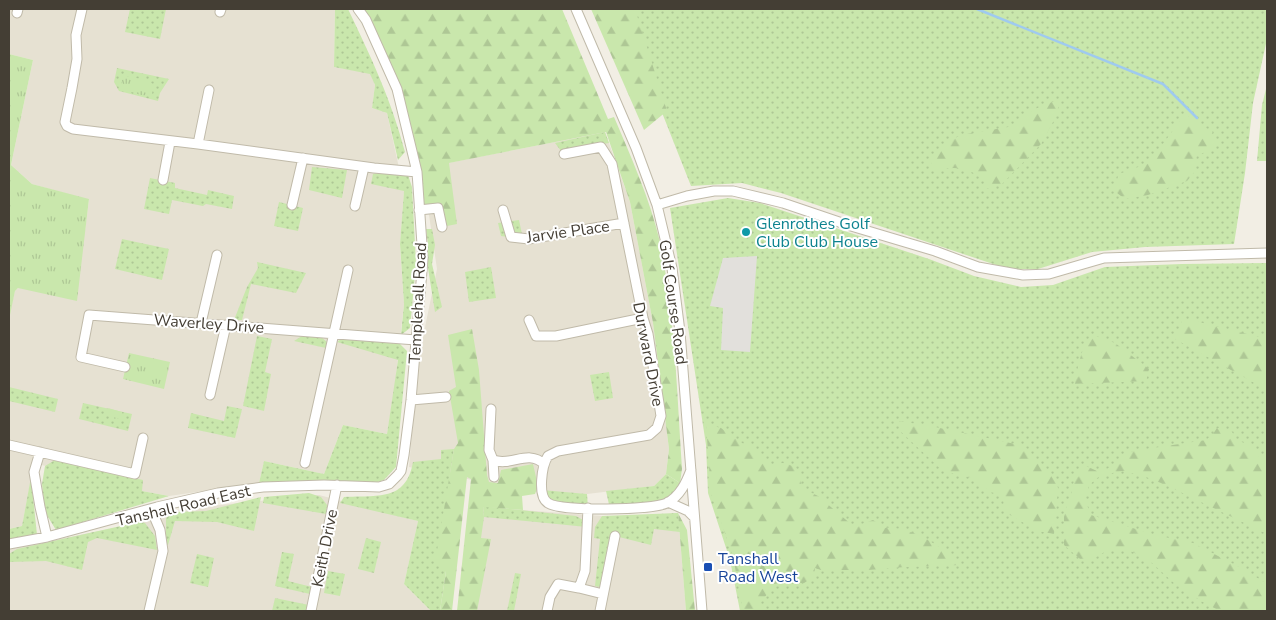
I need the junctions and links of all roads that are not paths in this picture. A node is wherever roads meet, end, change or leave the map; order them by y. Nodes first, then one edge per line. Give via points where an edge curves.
1 (82, 9) edge
2 (358, 9) edge
3 (576, 9) edge
4 (209, 90) dead end
5 (170, 142) junction
6 (198, 144) junction
7 (564, 154) dead end
8 (303, 158) junction
9 (364, 166) junction
10 (417, 172) junction
11 (163, 180) dead end
12 (657, 205) junction
13 (292, 206) dead end
14 (356, 206) dead end
15 (420, 210) junction
16 (503, 210) dead end
17 (624, 223) junction
18 (442, 227) dead end
19 (1267, 253) edge
20 (217, 254) dead end
21 (348, 270) dead end
22 (643, 318) junction
23 (529, 320) dead end
24 (201, 323) junction
25 (226, 325) junction
26 (335, 333) junction
27 (416, 340) junction
28 (124, 367) dead end
29 (210, 395) dead end
30 (446, 397) dead end
31 (411, 400) junction
32 (491, 409) dead end
33 (143, 438) dead end
34 (9, 445) edge
35 (40, 452) junction
36 (493, 460) junction
37 (305, 463) dead end
38 (544, 464) junction
39 (691, 470) junction
40 (494, 477) dead end
41 (389, 484) joint
42 (337, 486) junction
43 (668, 502) junction
44 (588, 508) junction
45 (151, 509) junction
46 (694, 517) junction
47 (615, 536) dead end
48 (47, 537) junction
49 (9, 544) edge
50 (579, 588) junction
51 (603, 594) junction
52 (150, 611) edge
53 (311, 611) edge
54 (547, 611) edge
55 (600, 611) edge
56 (702, 611) edge

1 - 5 street via 76,35 77,59 65,122 67,126 102,134
2 - 10 street, Templehall Road via 398,89
3 - 12 street, Golf Course Road
4 - 6 street
5 - 6 street
5 - 11 street
6 - 8 street
7 - 17 street, Durward Drive via 601,147 612,164
8 - 9 street
8 - 13 street
9 - 10 street
9 - 14 street
10 - 15 street, Templehall Road
12 - 19 street via 686,196 732,191 784,203 978,267 1023,275 1050,274 1104,258
12 - 39 street, Golf Course Road via 677,298
15 - 18 street via 438,208
15 - 27 street, Templehall Road via 423,259
16 - 17 street, Jarvie Place via 511,237 529,239
17 - 22 street, Durward Drive
20 - 24 street
21 - 26 street
22 - 23 street via 556,336 536,336
22 - 38 street, Durward Drive via 661,416 657,428 642,437 553,453
24 - 25 street, Waverley Drive
24 - 28 street, Waverley Drive via 89,314 81,357
25 - 26 street, Waverley Drive
25 - 29 street
26 - 27 street, Waverley Drive
26 - 37 street
27 - 31 street, Templehall Road
30 - 31 street
31 - 41 street, Templehall Road via 401,471
32 - 36 street via 489,450
33 - 35 street via 135,474
34 - 35 street
35 - 48 street via 34,472
36 - 38 street via 504,462 531,457
36 - 40 street
38 - 44 street via 542,490 546,502
39 - 43 street via 682,489
39 - 46 street, Golf Course Road
41 - 42 street, Tanshall Road East via 379,487
42 - 45 street, Tanshall Road East via 263,487
42 - 53 street, Keith Drive
43 - 44 street via 651,507
43 - 46 street
44 - 50 street via 585,572
45 - 48 street, Tanshall Road East
45 - 52 street via 164,551
46 - 56 street, Golf Course Road
47 - 51 street
48 - 49 street, Tanshall Road East
50 - 51 street
50 - 54 street via 558,584 550,597
51 - 55 street

